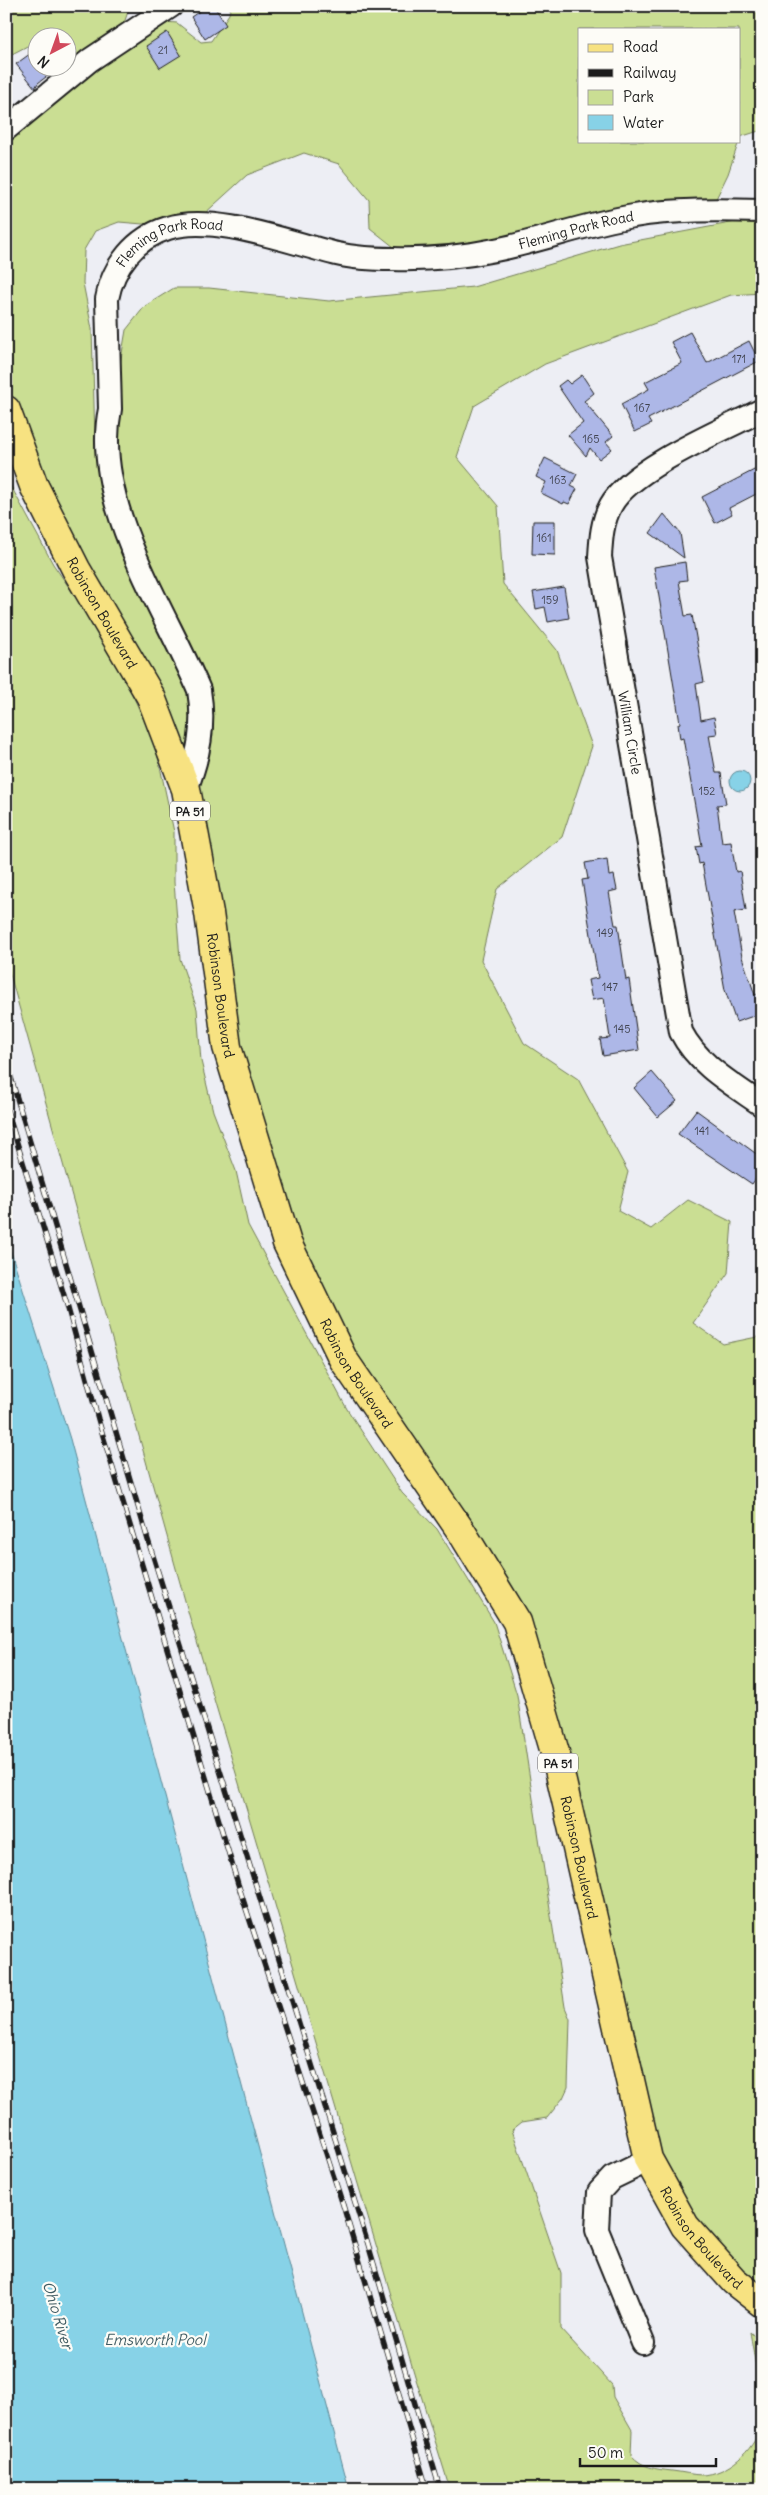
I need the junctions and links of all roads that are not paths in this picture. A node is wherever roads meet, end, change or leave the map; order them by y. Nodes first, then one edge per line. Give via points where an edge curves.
1 (171, 6) edge
2 (6, 128) edge
3 (762, 212) edge
4 (6, 410) edge
5 (762, 410) edge
6 (186, 789) junction
7 (762, 1105) edge
8 (649, 2160) junction
9 (762, 2303) edge
10 (644, 2343) dead end

1 - 2 street via 90,60
3 - 6 street, Fleming Park Road via 726,210 634,216 494,250 440,258 340,255 224,226 191,224 168,228 148,237 129,253 119,264 107,298 110,409 106,427 107,455 133,552 199,690 202,733
4 - 6 main road, Robinson Boulevard / PA 51 via 43,503 76,569 151,697
5 - 7 street, William Circle via 650,468 627,484 611,505 602,530 600,557 681,1032 700,1060
6 - 8 main road, Robinson Boulevard / PA 51 via 209,913 227,1048 287,1243 343,1359 461,1531 517,1622 556,1756
8 - 9 main road, Robinson Boulevard / PA 51 via 685,2226 734,2281
8 - 10 street via 612,2178 599,2192 597,2230

